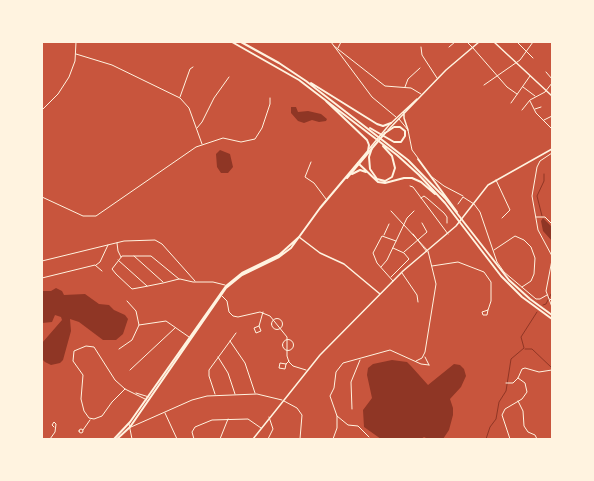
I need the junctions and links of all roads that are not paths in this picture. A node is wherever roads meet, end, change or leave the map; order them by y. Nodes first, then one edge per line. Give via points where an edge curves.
1 (76, 42) edge
2 (232, 42) edge
3 (241, 42) edge
4 (331, 42) edge
5 (342, 42) edge
6 (364, 42) edge
7 (367, 42) edge
8 (455, 42) edge
9 (467, 42) edge
10 (479, 42) edge
11 (494, 42) edge
12 (517, 42) edge
13 (522, 42) edge
14 (533, 42) edge
15 (520, 45) junction
16 (334, 46) junction
17 (421, 47) dead end
18 (449, 47) dead end
19 (472, 47) junction
20 (337, 48) junction
21 (527, 51) junction
22 (76, 54) junction
23 (533, 58) dead end
24 (516, 63) junction
25 (193, 67) dead end
26 (420, 68) dead end
27 (546, 73) dead end
28 (497, 76) junction
29 (530, 76) junction
30 (229, 77) dead end
31 (438, 78) junction
32 (552, 80) edge
33 (306, 81) junction
34 (552, 83) edge
35 (484, 85) dead end
36 (522, 86) junction
37 (405, 87) junction
38 (546, 91) junction
39 (317, 94) junction
40 (517, 94) junction
41 (422, 95) junction
42 (552, 96) edge
43 (535, 97) junction
44 (180, 98) junction
45 (270, 98) dead end
46 (530, 100) junction
47 (511, 103) dead end
48 (541, 107) dead end
49 (42, 110) edge
50 (522, 110) dead end
51 (534, 110) junction
52 (405, 112) junction
53 (552, 116) edge
54 (398, 118) junction
55 (544, 120) junction
56 (391, 123) junction
57 (196, 128) junction
58 (551, 128) edge
59 (408, 130) junction
60 (385, 133) junction
61 (385, 139) junction
62 (382, 144) junction
63 (202, 145) junction
64 (372, 148) junction
65 (552, 149) edge
66 (368, 151) junction
67 (552, 152) edge
68 (418, 159) junction
69 (311, 162) dead end
70 (359, 164) junction
71 (352, 174) junction
72 (369, 174) junction
73 (346, 178) junction
74 (496, 180) junction
75 (410, 186) dead end
76 (42, 197) edge
77 (463, 197) junction
78 (421, 198) junction
79 (327, 200) junction
80 (458, 204) dead end
81 (474, 204) junction
82 (451, 210) junction
83 (392, 211) dead end
84 (414, 211) dead end
85 (460, 217) junction
86 (535, 217) junction
87 (502, 218) dead end
88 (422, 223) dead end
89 (447, 223) dead end
90 (389, 224) dead end
91 (552, 224) edge
92 (404, 226) junction
93 (448, 234) junction
94 (384, 236) junction
95 (299, 237) junction
96 (396, 241) junction
97 (418, 241) junction
98 (117, 243) junction
99 (108, 245) junction
100 (393, 248) junction
101 (493, 250) junction
102 (427, 252) junction
103 (404, 253) junction
104 (134, 256) junction
105 (552, 256) edge
106 (121, 257) junction
107 (118, 260) junction
108 (552, 260) edge
109 (42, 261) edge
110 (552, 263) edge
111 (95, 266) junction
112 (431, 266) junction
113 (381, 267) junction
114 (102, 272) dead end
115 (402, 273) junction
116 (42, 278) edge
117 (390, 278) junction
118 (179, 279) junction
119 (393, 281) junction
120 (197, 282) junction
121 (163, 283) junction
122 (148, 286) junction
123 (227, 286) junction
124 (521, 288) junction
125 (220, 294) junction
126 (380, 294) junction
127 (547, 295) junction
128 (550, 298) junction
129 (127, 301) dead end
130 (552, 301) edge
131 (418, 302) dead end
132 (552, 307) edge
133 (488, 310) dead end
134 (263, 312) junction
135 (552, 315) edge
136 (552, 319) edge
137 (274, 320) junction
138 (139, 325) junction
139 (259, 326) dead end
140 (175, 328) junction
141 (282, 328) junction
142 (236, 333) dead end
143 (190, 337) junction
144 (288, 340) junction
145 (230, 341) junction
146 (119, 349) dead end
147 (287, 350) junction
148 (218, 356) junction
149 (424, 356) junction
150 (360, 360) junction
151 (289, 361) junction
152 (416, 361) junction
153 (286, 364) dead end
154 (130, 370) dead end
155 (306, 370) junction
156 (552, 370) edge
157 (518, 378) junction
158 (506, 383) dead end
159 (125, 389) junction
160 (215, 394) junction
161 (235, 394) junction
162 (255, 394) junction
163 (147, 398) junction
164 (283, 400) junction
165 (518, 401) junction
166 (352, 409) dead end
167 (165, 413) junction
168 (337, 416) junction
169 (269, 417) junction
170 (90, 419) junction
171 (228, 419) junction
172 (130, 422) junction
173 (54, 427) dead end
174 (130, 427) junction
175 (125, 428) junction
176 (261, 428) junction
177 (83, 430) dead end
178 (369, 437) dead end
179 (50, 439) edge
180 (116, 439) edge
181 (132, 439) edge
182 (177, 439) edge
183 (194, 439) edge
184 (220, 439) edge
185 (253, 439) edge
186 (268, 439) edge
187 (300, 439) edge
188 (333, 439) edge
189 (510, 439) edge
190 (537, 439) edge

1 - 22 street
2 - 39 highway via 275,65
3 - 33 highway
4 - 16 street
5 - 20 street
6 - 7 street
8 - 18 street
9 - 19 street
10 - 19 main road
11 - 24 main road
12 - 15 street
13 - 15 street
14 - 21 street
15 - 21 street
16 - 20 street
16 - 54 street via 372,97
17 - 31 street via 422,54
19 - 28 street
19 - 31 main road
20 - 37 street via 384,85
21 - 23 street
21 - 24 street
22 - 44 street via 112,65
22 - 49 street via 67,80 58,94
24 - 28 street
24 - 29 main road
25 - 44 street
26 - 37 street via 408,79
27 - 32 street
28 - 35 street
28 - 40 street
29 - 36 street
29 - 38 main road
30 - 57 street
31 - 41 main road
33 - 56 highway via 377,124 383,126
33 - 61 highway
34 - 38 street
36 - 40 street
36 - 43 street
37 - 41 street via 414,89
38 - 42 main road
38 - 43 street
39 - 62 highway
39 - 66 highway via 367,140
40 - 47 street
41 - 52 main road
41 - 54 main road
43 - 46 street
44 - 57 street via 188,106
45 - 63 street via 262,128 255,139 241,142 222,138
46 - 50 street
46 - 51 street
48 - 51 street
51 - 55 street
52 - 54 main road
52 - 59 main road
53 - 55 street
54 - 56 main road
54 - 59 street
54 - 60 main road
55 - 58 street
56 - 66 main road
57 - 63 street
59 - 68 street via 412,150
60 - 61 highway via 391,128 398,127 406,134 405,139 400,142
60 - 64 highway
61 - 85 highway via 419,170
62 - 64 highway via 390,153 395,166 394,175 388,180 378,180 372,172 369,159
62 - 82 highway via 419,175
63 - 76 street via 96,216 83,216
64 - 70 highway
65 - 74 main road
66 - 70 highway
67 - 86 street via 537,167 532,196
68 - 77 street via 434,179
68 - 85 highway
69 - 79 street via 305,177 314,183 319,193
70 - 71 highway
70 - 72 highway
70 - 73 highway
71 - 72 highway via 361,170
71 - 73 highway
72 - 82 highway via 376,181 383,183 407,178 418,180
73 - 79 highway
74 - 81 main road via 484,189
74 - 87 street via 510,210
75 - 78 street
77 - 80 street
77 - 81 street
78 - 89 street via 424,196 446,215
78 - 93 street
79 - 95 highway
81 - 93 main road
81 - 101 street via 482,215
82 - 136 highway via 501,276 522,297
83 - 92 street
84 - 92 street
85 - 135 highway via 509,280
86 - 91 street via 544,217
86 - 105 street via 540,234
88 - 97 street via 427,232
90 - 94 street
92 - 96 street
92 - 97 street
93 - 102 main road
94 - 96 street
94 - 113 street via 379,240 373,253
95 - 123 highway via 279,255 242,273
95 - 126 main road via 320,253 344,264
96 - 100 street
97 - 102 street
97 - 103 street
98 - 99 street
98 - 106 street
98 - 120 street via 135,240 158,241
99 - 109 street
99 - 111 street via 100,262
100 - 103 street
100 - 113 street
101 - 124 street via 499,265
101 - 124 street via 514,236 524,240 531,247 535,258 534,274 530,282
102 - 112 street
102 - 115 main road
103 - 117 street via 409,260
104 - 106 street
104 - 118 street via 154,257
104 - 121 street
106 - 107 street
107 - 122 street
107 - 122 street via 113,271 132,289
108 - 110 street
110 - 127 street via 546,287
111 - 114 street
111 - 116 street
112 - 133 street via 458,262 484,272 491,284 491,304
112 - 149 street via 436,287
113 - 117 street
115 - 119 main road
115 - 131 street via 417,295
117 - 119 street
118 - 120 street
118 - 121 street
119 - 126 main road
120 - 123 street via 213,282
121 - 122 street
123 - 125 highway
124 - 127 street via 536,299
125 - 134 street via 226,299 229,312 233,316
125 - 143 highway
126 - 155 main road
127 - 128 street
128 - 130 street
128 - 132 street
129 - 138 street via 136,312
134 - 137 street
134 - 139 street
137 - 141 street
137 - 141 street via 282,321
137 - 141 street via 273,328
138 - 140 street via 164,321
138 - 146 street via 132,340
140 - 143 street
140 - 154 street
141 - 144 street
142 - 145 street
143 - 163 highway
144 - 147 street
144 - 147 street via 283,344 283,348
144 - 147 street via 293,344 292,349
145 - 148 street
145 - 162 street via 245,363
147 - 151 street
148 - 160 street via 208,373
148 - 161 street via 228,373
149 - 152 street
149 - 152 street via 429,365
150 - 152 street via 390,350
150 - 166 street via 351,382
150 - 168 street via 345,362 336,370 330,399
151 - 153 street
151 - 155 street via 293,366
155 - 164 main road
156 - 157 street via 539,372 526,368 521,371
157 - 158 street via 513,383
157 - 165 street via 525,383 527,389 525,396
159 - 163 street
159 - 170 street via 113,400 102,416
159 - 170 street via 111,376 96,349 86,346 75,350 72,361 84,377 82,404
160 - 161 street
160 - 167 street via 192,400
161 - 162 street
162 - 164 street
163 - 172 highway
163 - 174 highway
164 - 169 main road
164 - 187 street via 297,408 302,415
165 - 189 street via 509,405 502,414
165 - 190 street via 523,410 523,426
167 - 174 street
167 - 182 street
168 - 178 street via 348,425 358,426
168 - 188 street via 337,428
169 - 176 main road
169 - 186 street via 273,429
170 - 177 street
171 - 176 street via 248,419
171 - 183 street via 212,420 197,426 193,431
171 - 184 street
172 - 174 street
172 - 175 highway
173 - 179 street via 54,434
174 - 175 street
174 - 180 highway
174 - 181 street
175 - 180 highway
176 - 185 main road

